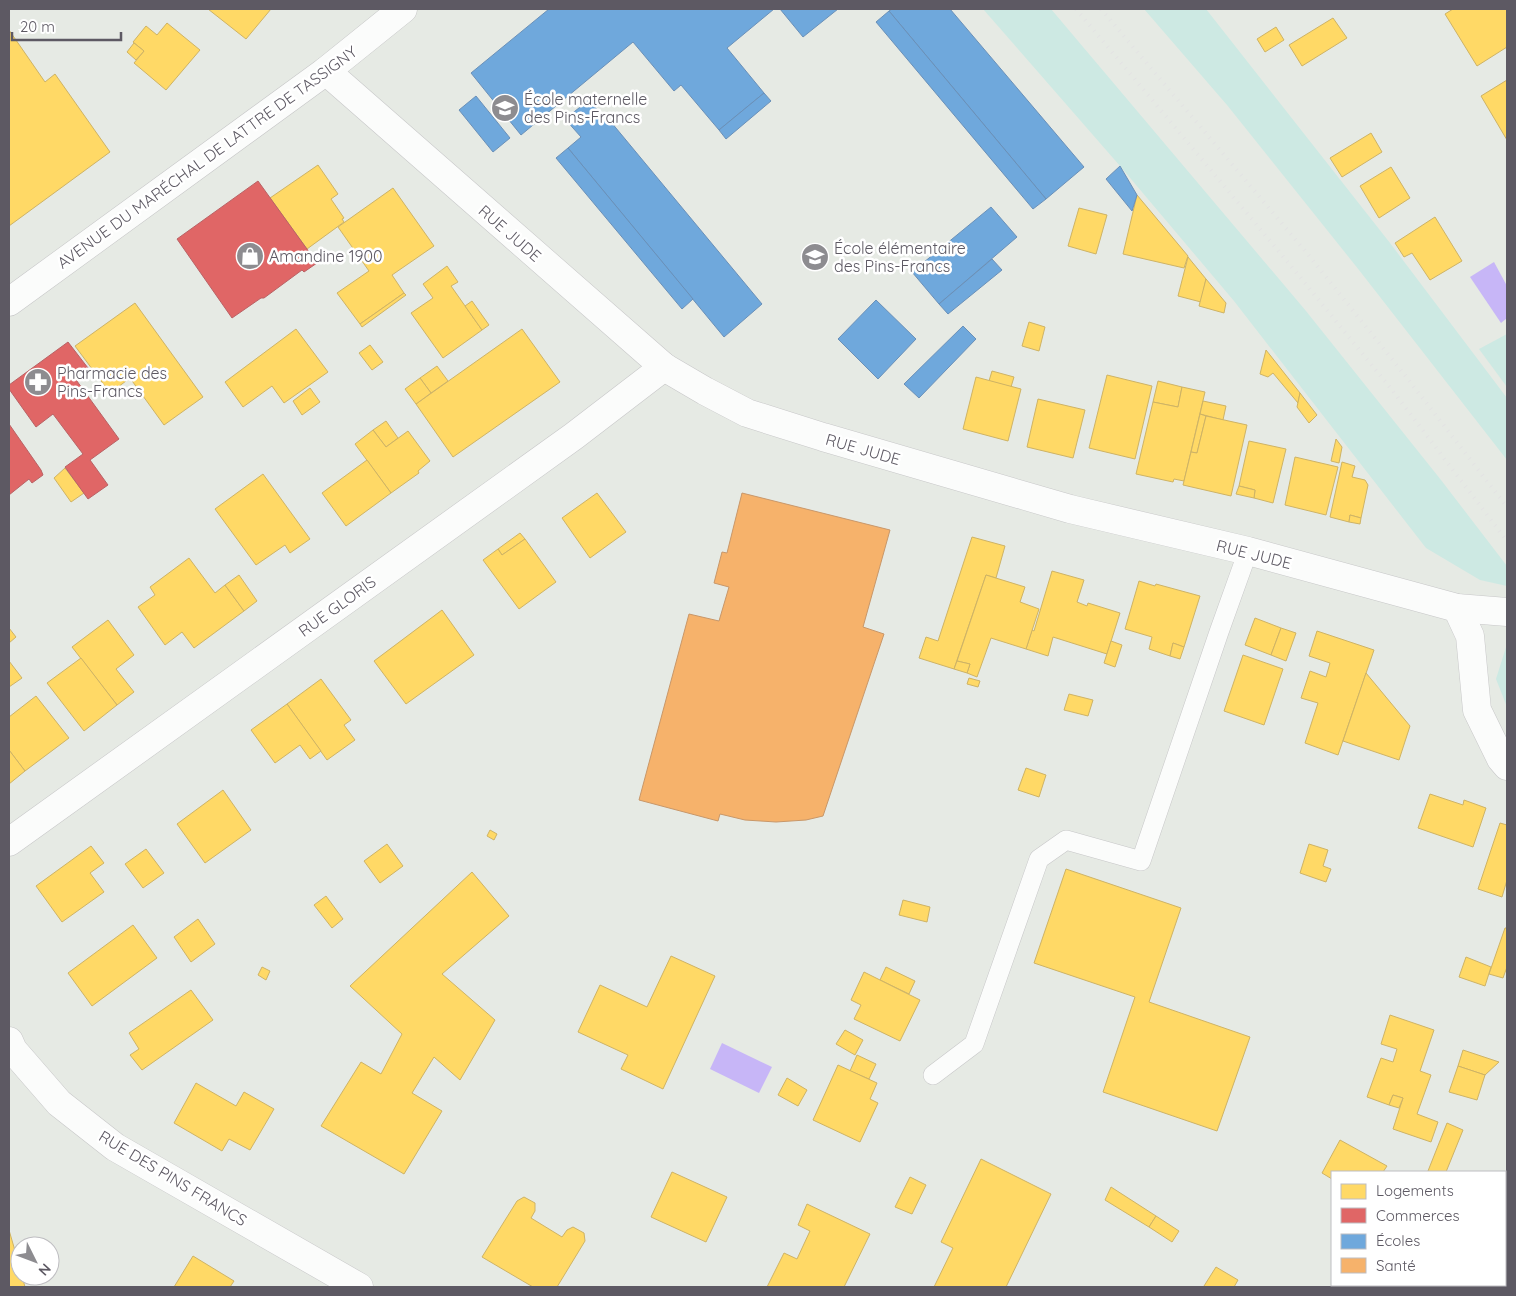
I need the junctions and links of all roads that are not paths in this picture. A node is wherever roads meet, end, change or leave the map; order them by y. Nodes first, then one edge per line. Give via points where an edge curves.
1 (402, 9) edge
2 (326, 71) junction
3 (9, 302) edge
4 (664, 367) junction
5 (1248, 551) junction
6 (1457, 608) junction
7 (1507, 612) edge
8 (1507, 766) edge
9 (9, 842) edge
10 (9, 1041) edge
11 (933, 1075) dead end
12 (359, 1287) edge

1 - 2 street, AVENUE DU MARÉCHAL DE LATTRE DE TASSIGNY
2 - 3 street, AVENUE DU MARÉCHAL DE LATTRE DE TASSIGNY
2 - 4 street, RUE JUDE
4 - 5 street, RUE JUDE via 747,413 823,437 1070,509
4 - 9 street, RUE GLORIS via 574,436
5 - 6 street, RUE JUDE
5 - 11 lane via 1141,861 1066,840 1039,859 974,1044
6 - 7 street, RUE JUDE
6 - 8 street via 1470,636 1476,710
10 - 12 street, RUE DES PINS FRANCS via 13,1050 59,1103 115,1147

